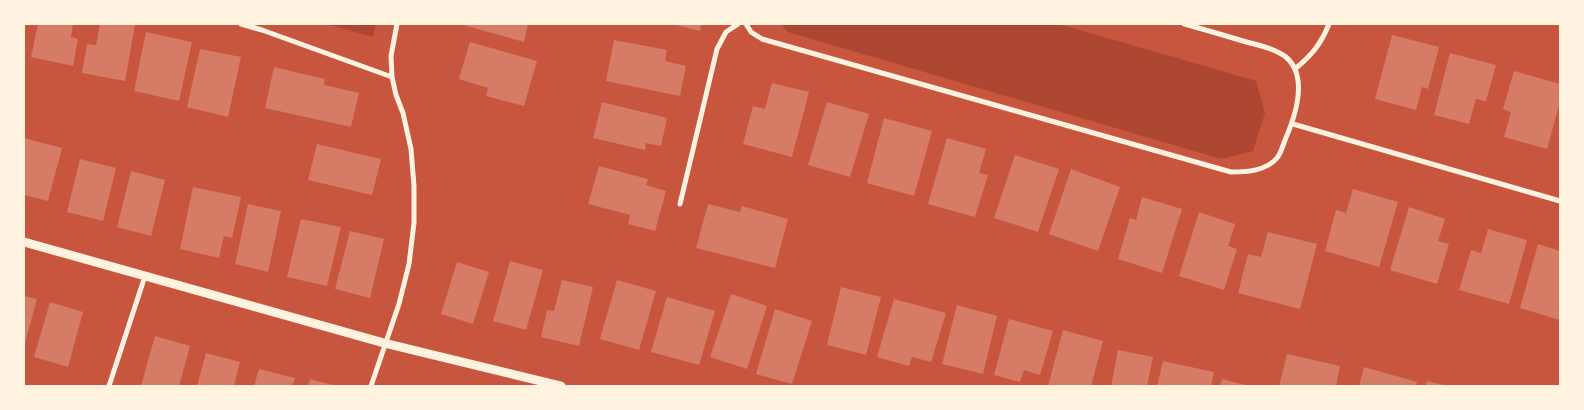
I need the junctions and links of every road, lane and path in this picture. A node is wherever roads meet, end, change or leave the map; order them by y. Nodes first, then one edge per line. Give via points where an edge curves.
1 (242, 24) edge
2 (397, 24) edge
3 (738, 24) edge
4 (746, 24) edge
5 (1184, 24) edge
6 (1329, 24) edge
7 (263, 27) edge
8 (1296, 69) junction
9 (392, 77) junction
10 (1292, 124) junction
11 (1560, 201) edge
12 (680, 204) dead end
13 (24, 242) edge
14 (145, 276) junction
15 (384, 343) junction
16 (109, 386) edge
17 (371, 386) edge
18 (561, 386) edge

1 - 7 street
2 - 9 street via 391,56
3 - 12 street via 726,32 717,48
4 - 10 street via 762,39 1231,172 1250,172 1278,158
5 - 8 street via 1270,48 1286,57
6 - 8 street via 1311,56
7 - 9 street
8 - 10 street via 1298,100
9 - 15 street via 411,149 414,223 409,264 399,304
10 - 11 street
13 - 14 street
14 - 15 street
14 - 16 street
15 - 17 street
15 - 18 street

